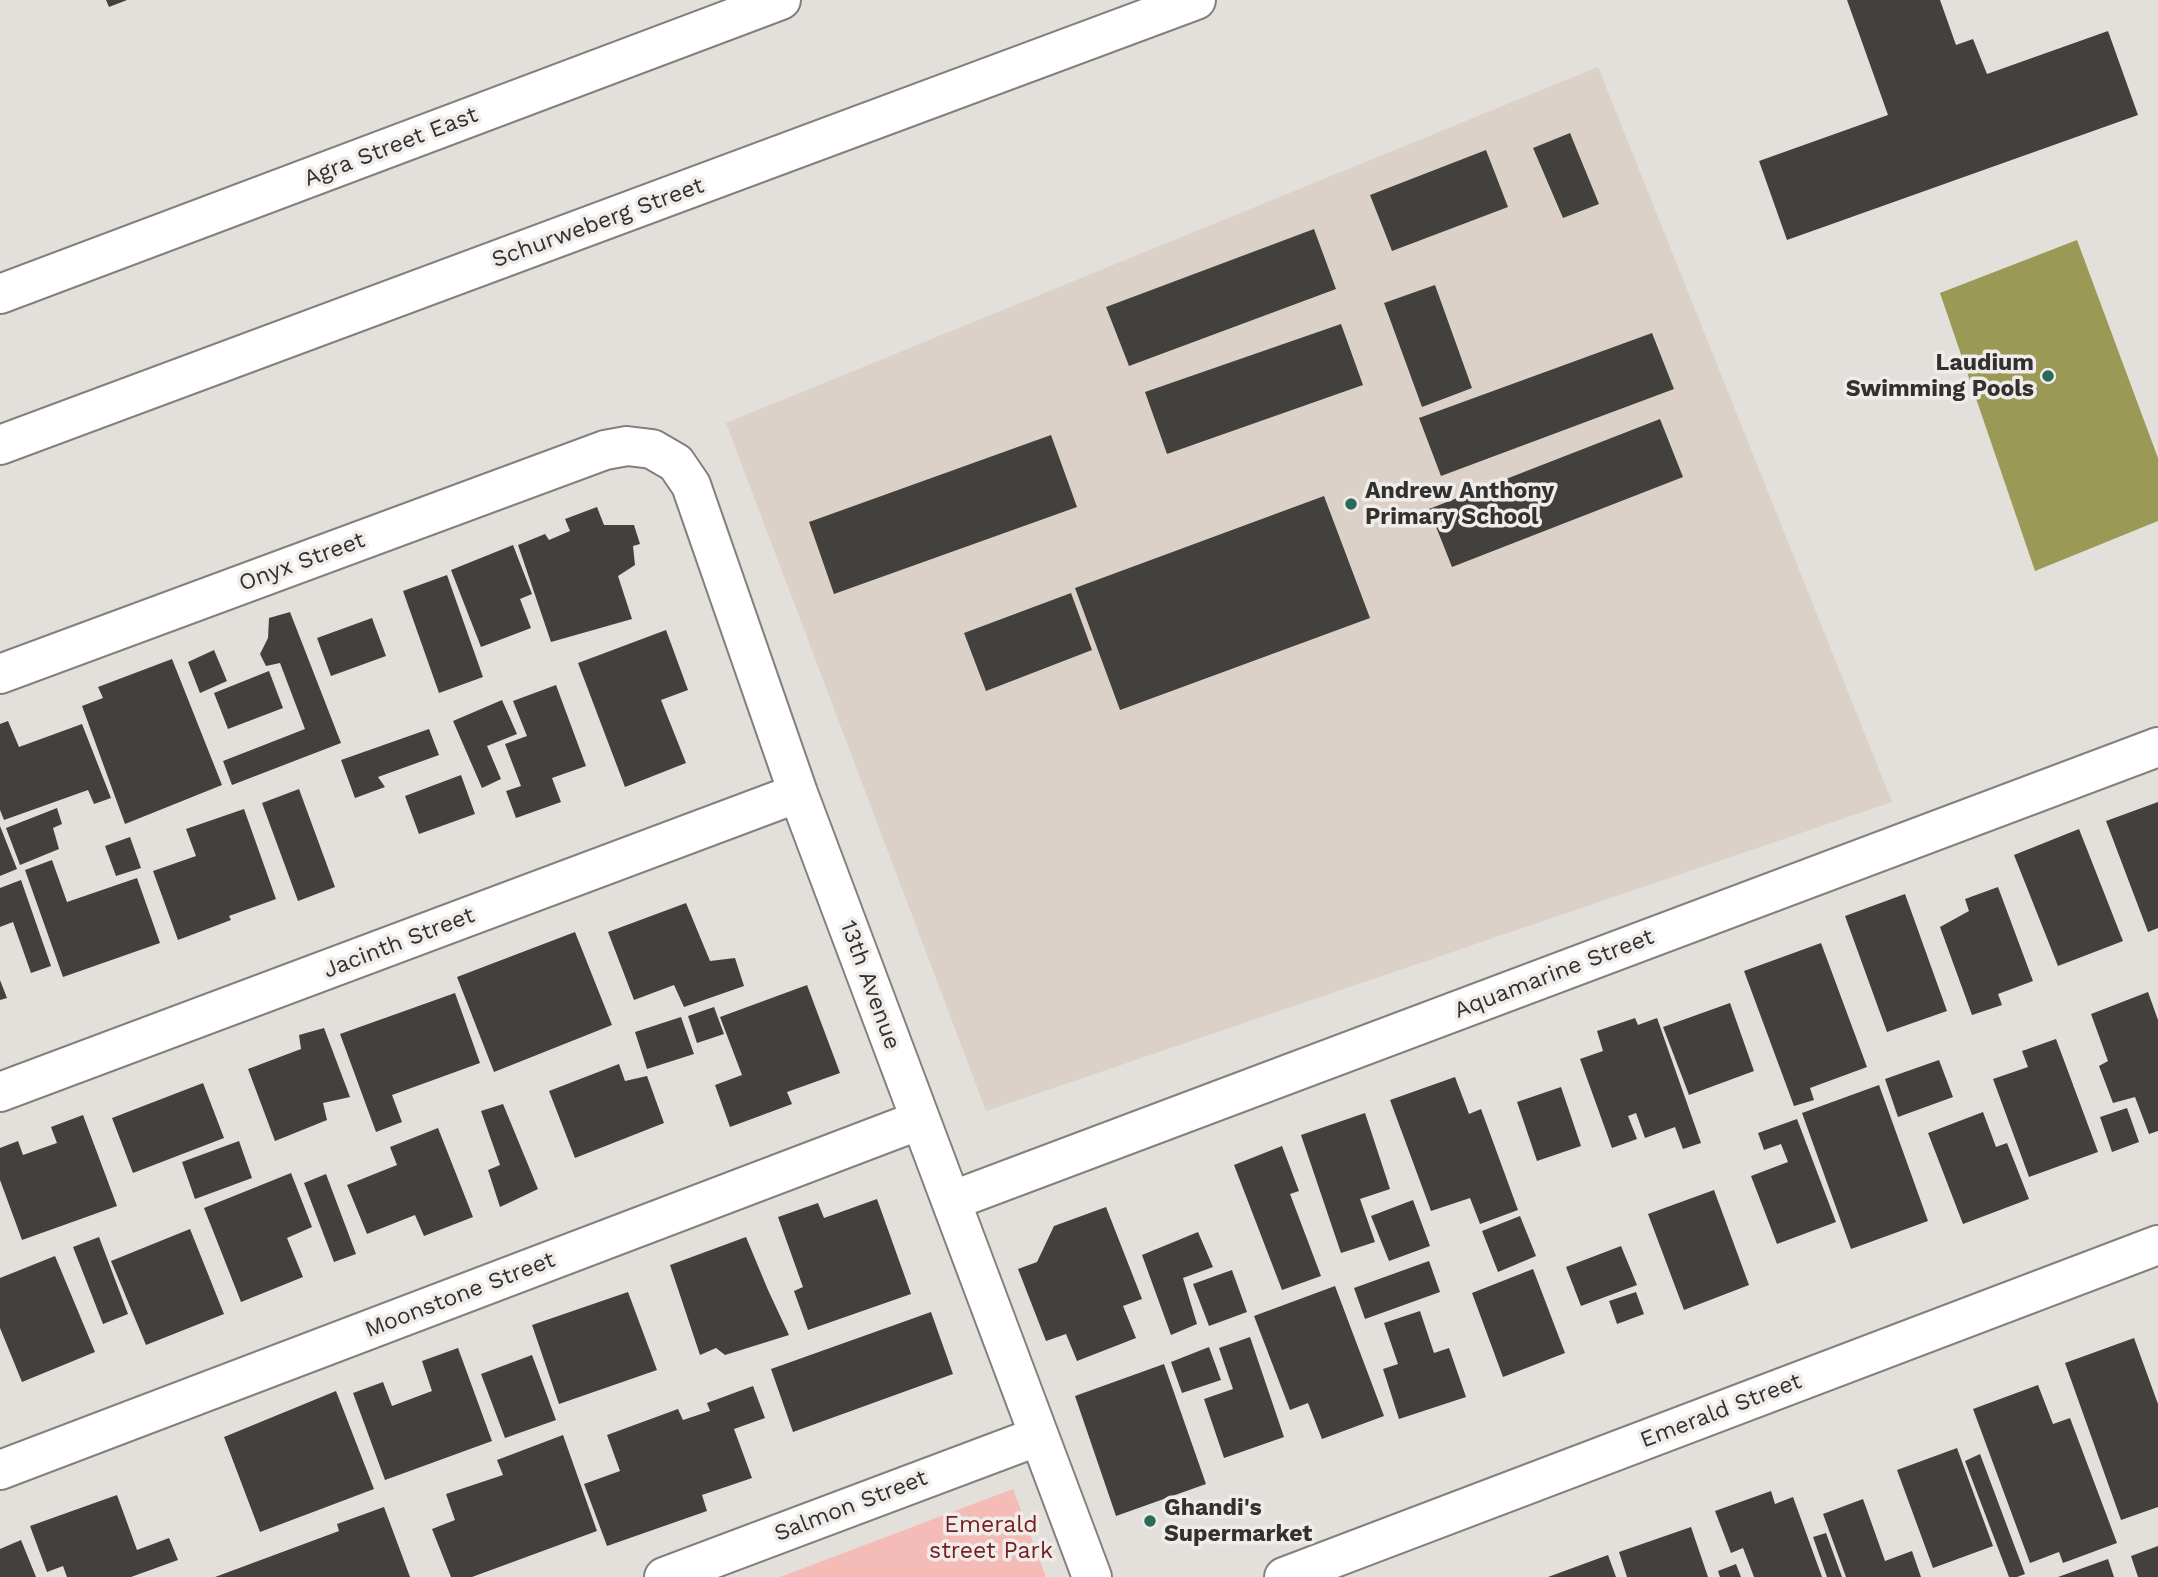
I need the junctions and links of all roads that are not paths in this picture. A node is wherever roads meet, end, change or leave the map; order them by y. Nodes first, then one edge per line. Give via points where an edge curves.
1 (782, 0) edge
2 (1196, 0) edge
3 (0, 294) edge
4 (0, 445) edge
5 (605, 450) joint
6 (0, 674) edge
7 (2158, 747) edge
8 (798, 793) junction
9 (0, 1092) edge
10 (920, 1120) junction
11 (951, 1201) junction
12 (2158, 1245) edge
13 (1039, 1436) junction
14 (0, 1470) edge
15 (664, 1577) edge
16 (1092, 1577) edge
17 (1284, 1577) edge

1 - 3 street, Agra Street East
2 - 4 street, Schurweberg Street
5 - 6 street, Onyx Street
5 - 8 street, 13th Avenue via 627,446 652,449 676,463 691,485
7 - 11 street, Aquamarine Street
8 - 9 street, Jacinth Street
8 - 10 street, 13th Avenue
10 - 11 street, 13th Avenue
10 - 14 street, Moonstone Street
11 - 13 street, 13th Avenue
12 - 17 street, Emerald Street
13 - 15 street, Salmon Street
13 - 16 street, 13th Avenue

